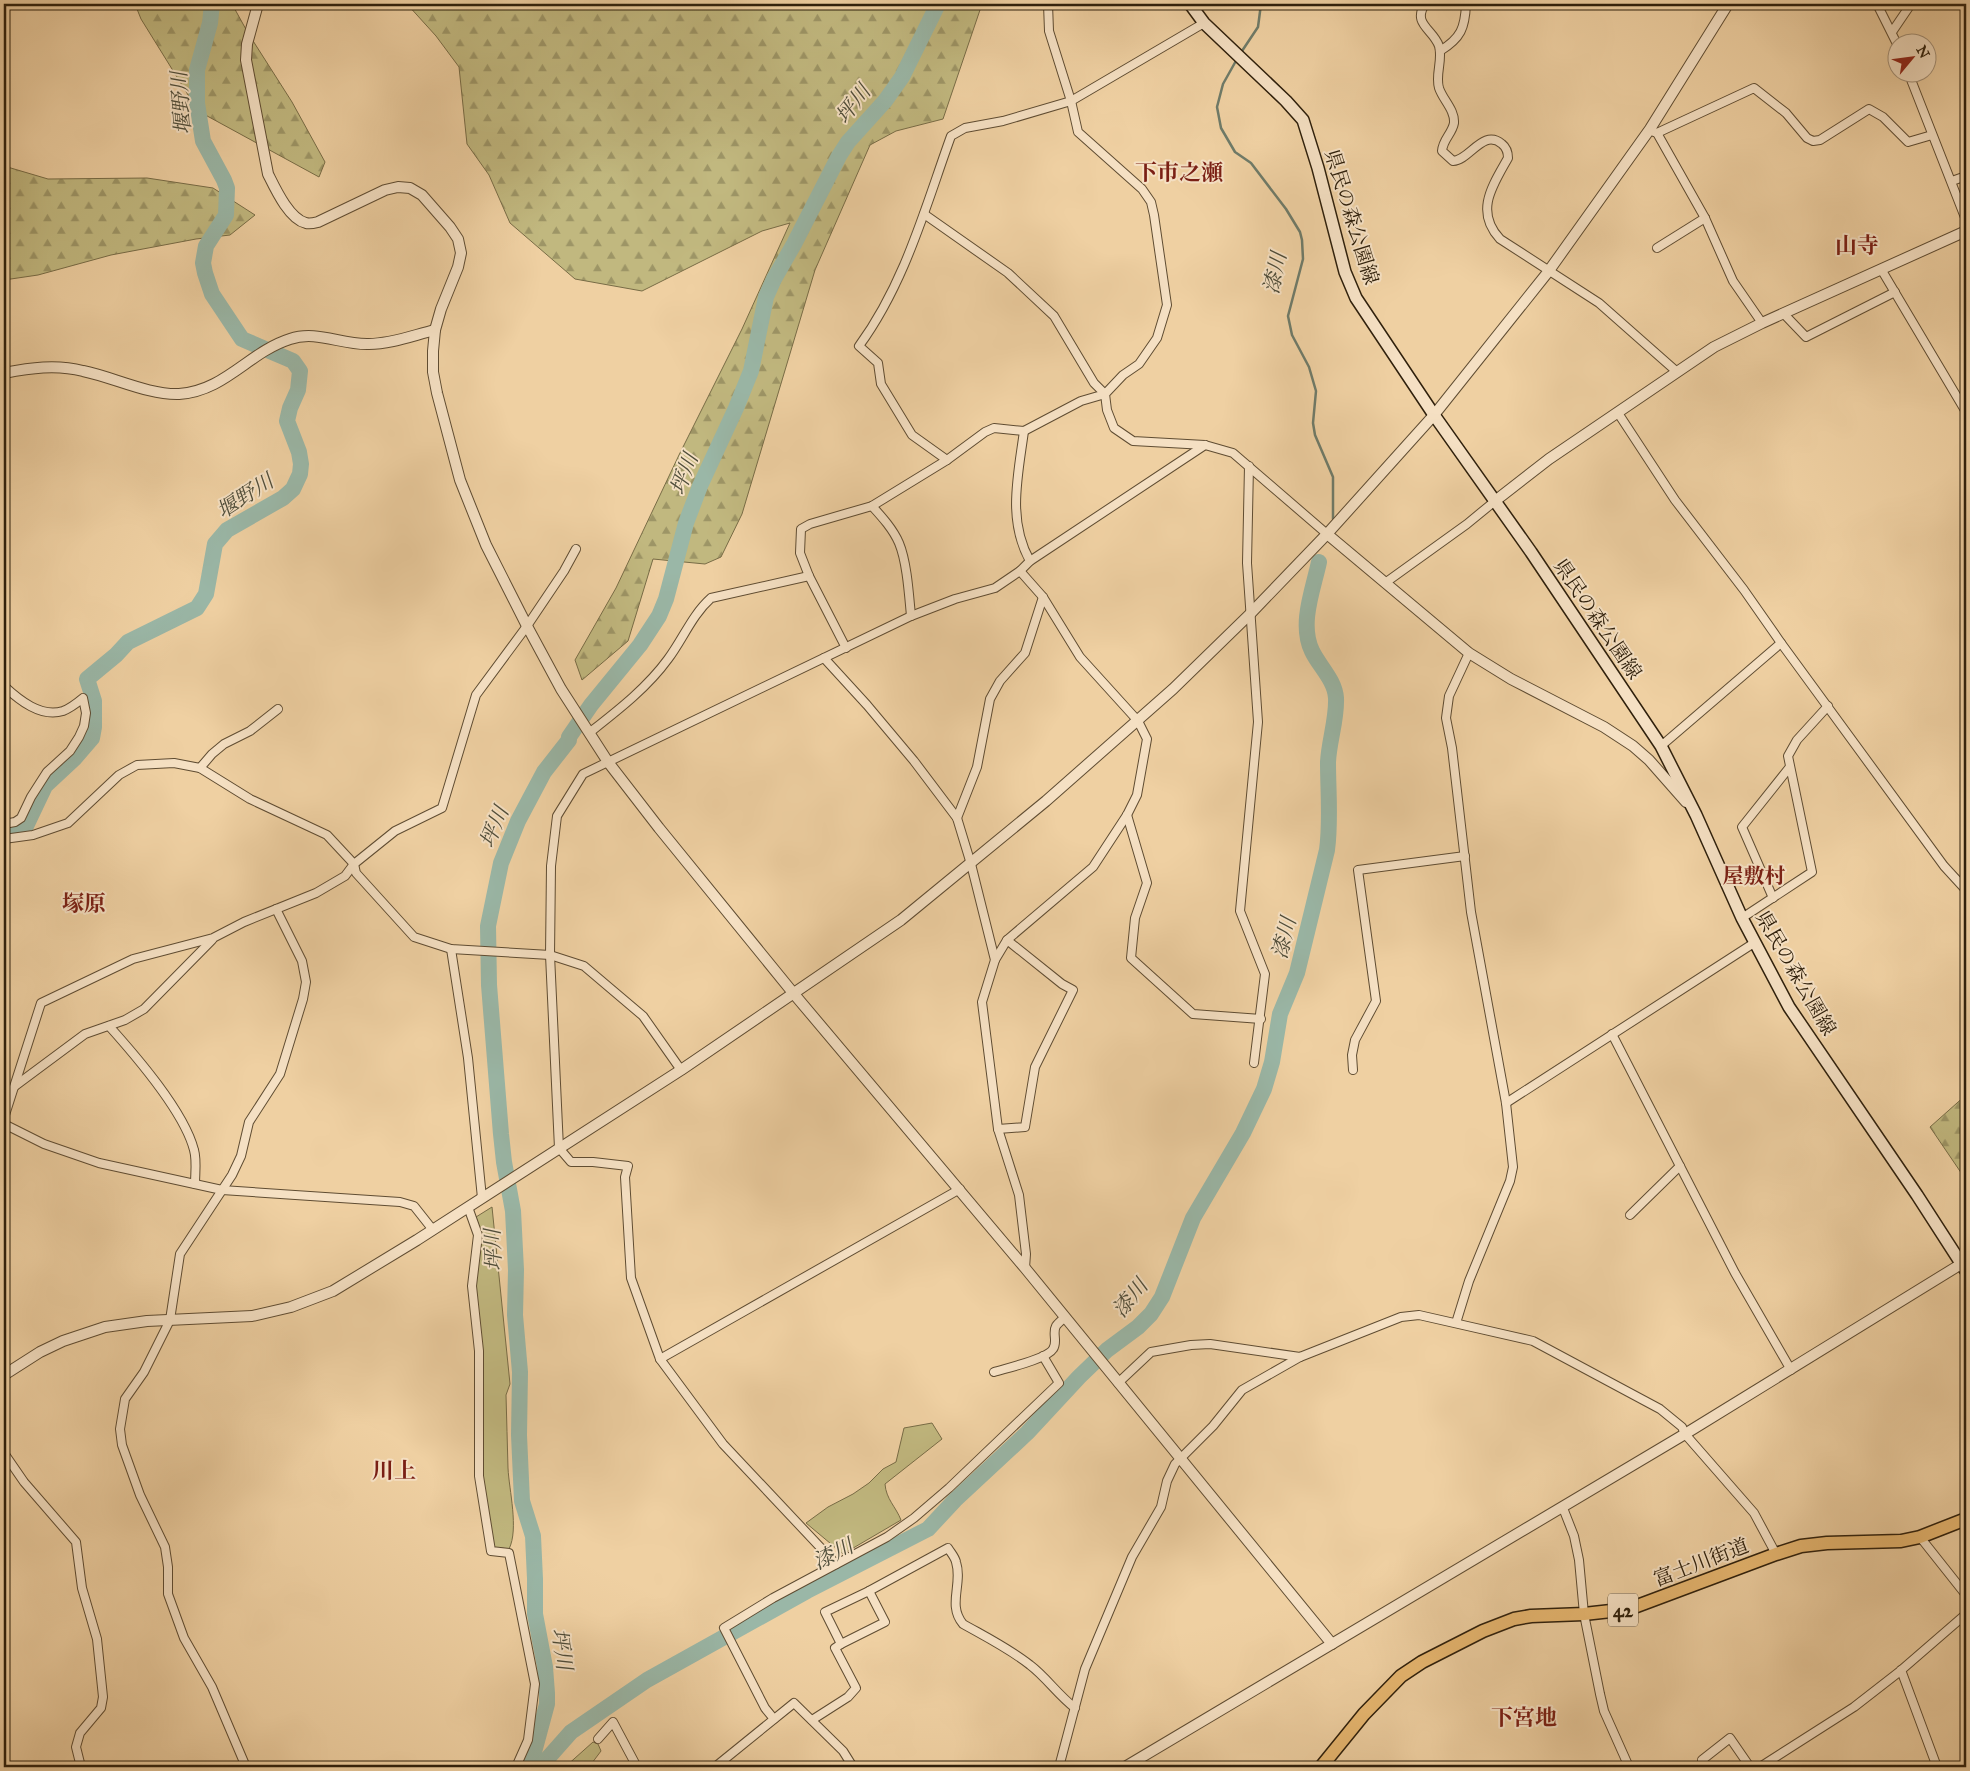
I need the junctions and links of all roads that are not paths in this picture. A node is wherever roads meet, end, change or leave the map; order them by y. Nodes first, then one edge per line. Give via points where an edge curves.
1 (258, 4) edge
2 (1048, 4) edge
3 (1190, 4) edge
4 (1425, 4) edge
5 (1466, 4) edge
6 (1728, 4) edge
7 (1877, 4) edge
8 (1911, 4) edge
9 (1204, 23) junction
10 (1892, 32) joint
11 (1440, 51) junction
12 (1912, 82) edge
13 (1071, 101) junction
14 (1654, 131) junction
15 (1932, 135) junction
16 (1966, 176) edge
17 (1952, 181) junction
18 (924, 214) junction
19 (1705, 218) junction
20 (1966, 220) edge
21 (1966, 231) edge
22 (1657, 248) dead end
23 (1881, 268) junction
24 (1548, 272) junction
25 (1895, 292) junction
26 (1783, 313) junction
27 (1762, 323) junction
28 (436, 330) junction
29 (1676, 371) junction
30 (4, 373) edge
31 (1105, 394) junction
32 (1966, 412) edge
33 (1618, 413) junction
34 (1434, 415) junction
35 (1024, 432) junction
36 (1205, 445) junction
37 (947, 460) junction
38 (1249, 466) junction
39 (1495, 501) junction
40 (872, 506) junction
41 (1327, 534) junction
42 (576, 549) dead end
43 (1030, 561) junction
44 (1020, 571) junction
45 (809, 576) junction
46 (1384, 583) junction
47 (1043, 597) junction
48 (1250, 614) junction
49 (911, 616) junction
50 (527, 626) junction
51 (1781, 643) junction
52 (846, 648) junction
53 (1470, 653) junction
54 (824, 658) junction
55 (4, 686) edge
56 (1828, 706) junction
57 (278, 708) dead end
58 (1138, 721) junction
59 (589, 733) junction
60 (1661, 746) junction
61 (608, 762) junction
62 (200, 768) junction
63 (1789, 768) junction
64 (1127, 815) junction
65 (1696, 815) junction
66 (957, 818) junction
67 (4, 824) edge
68 (4, 839) edge
69 (1465, 856) junction
70 (354, 864) junction
71 (971, 864) junction
72 (1966, 890) edge
73 (1772, 898) junction
74 (276, 909) junction
75 (1742, 918) junction
76 (213, 938) junction
77 (1007, 940) junction
78 (1754, 943) junction
79 (451, 949) junction
80 (550, 954) junction
81 (995, 960) junction
82 (794, 994) junction
83 (1261, 1019) junction
84 (109, 1026) junction
85 (1612, 1034) junction
86 (1254, 1062) dead end
87 (681, 1070) junction
88 (1353, 1070) dead end
89 (15, 1087) junction
90 (1506, 1103) junction
91 (4, 1118) edge
92 (4, 1124) edge
93 (998, 1129) junction
94 (559, 1148) junction
95 (1680, 1166) junction
96 (195, 1184) junction
97 (960, 1189) junction
98 (222, 1190) junction
99 (482, 1198) junction
100 (468, 1207) junction
101 (1630, 1215) dead end
102 (433, 1230) junction
103 (1965, 1266) edge
104 (1025, 1268) junction
105 (1065, 1317) junction
106 (170, 1320) junction
107 (1456, 1323) junction
108 (1043, 1356) junction
109 (1300, 1357) junction
110 (660, 1359) junction
111 (1791, 1370) junction
112 (994, 1372) dead end
113 (4, 1375) edge
114 (1118, 1383) junction
115 (1685, 1434) junction
116 (4, 1453) edge
117 (1180, 1458) junction
118 (1563, 1508) junction
119 (1966, 1519) edge
120 (1920, 1537) junction
121 (1776, 1554) junction
122 (836, 1564) junction
123 (869, 1591) junction
124 (1966, 1595) edge
125 (1584, 1614) junction
126 (1966, 1614) edge
127 (841, 1644) junction
128 (1332, 1644) junction
129 (1901, 1670) junction
130 (1075, 1708) junction
131 (774, 1719) junction
132 (812, 1720) junction
133 (598, 1739) dead end
134 (1702, 1760) dead end
135 (81, 1767) edge
136 (246, 1767) edge
137 (516, 1767) edge
138 (637, 1767) edge
139 (715, 1767) edge
140 (852, 1767) edge
141 (1059, 1767) edge
142 (1125, 1767) edge
143 (1321, 1767) edge
144 (1629, 1767) edge
145 (1750, 1767) edge
146 (1760, 1767) edge
147 (1937, 1767) edge

1 - 28 street via 246,44 246,60 268,174 277,191 296,218 306,223 318,222 385,190 410,188 422,195 450,227 458,239 461,253
2 - 13 street via 1049,31
3 - 9 main road, 県民の森公園線
4 - 11 street via 1420,21 1437,41
5 - 11 street via 1460,33 1454,43
6 - 14 street
7 - 10 street
8 - 10 street
9 - 13 street
9 - 34 main road, 県民の森公園線 via 1303,120 1356,298
11 - 24 street via 1437,77 1454,122 1442,142 1442,151 1453,161 1463,158 1482,141 1496,140 1505,148 1508,158 1488,195 1487,214 1491,226 1500,239
12 - 15 street
13 - 18 street via 1003,121 965,128 951,136
13 - 31 street via 1078,132 1151,202 1167,305 1157,338 1139,364 1122,375
14 - 15 street via 1754,88 1786,113 1812,141 1820,140 1869,109 1908,142
14 - 19 street
14 - 24 street
15 - 17 street
16 - 17 street
17 - 20 street
18 - 31 street via 1008,273 1054,316 1094,383
18 - 37 street via 892,294 859,346 878,363 881,384 912,436
19 - 22 street
19 - 27 street via 1733,281
21 - 23 street
23 - 25 street
23 - 26 street
24 - 29 street via 1599,303
24 - 34 street
25 - 26 street via 1806,337
25 - 32 street
26 - 27 street
27 - 29 street
28 - 30 street via 370,344 318,336 292,338 260,354 229,377 193,392 177,394 162,393 82,370 55,367
28 - 50 street via 433,372 460,480 486,545
29 - 33 street
31 - 35 street via 1081,401
31 - 36 street via 1106,410 1114,428 1133,441
33 - 39 street via 1549,459
33 - 51 street via 1675,500
34 - 39 main road, 県民の森公園線
34 - 41 street
35 - 37 street via 994,428
35 - 43 street via 1014,504 1023,548
36 - 38 street via 1233,453
36 - 43 street
37 - 40 street
38 - 41 street
38 - 48 street via 1247,563
39 - 46 street
39 - 60 main road, 県民の森公園線
40 - 45 street via 800,529 800,553
40 - 49 street via 900,544
41 - 46 street
41 - 48 street
42 - 50 street
43 - 44 street
44 - 47 street
44 - 49 street via 995,588
45 - 52 street
45 - 59 street via 711,598 701,607 668,659 627,703
46 - 53 street
47 - 58 street via 1080,657
47 - 66 street via 1025,653 1000,681 990,699 977,767
48 - 58 street
48 - 83 street via 1258,722 1240,912 1265,974
49 - 52 street
50 - 59 street
50 - 70 street via 476,695 442,808 395,831
51 - 56 street
51 - 60 street
52 - 54 street
53 - 65 street via 1633,746
53 - 69 street via 1449,696 1446,718
54 - 61 street
54 - 66 street via 914,761
55 - 67 street via 30,706 48,712 61,712 83,698 86,713 79,737 70,751 47,772 21,818
56 - 63 street via 1797,740 1788,756
56 - 72 street via 1944,866
57 - 62 street via 250,731 224,744
58 - 64 street via 1147,739 1137,795
58 - 71 street
59 - 61 street
60 - 65 main road, 県民の森公園線
61 - 80 street via 583,774 557,816 551,866
61 - 82 street
62 - 68 street via 174,763 137,765 119,775 68,823
62 - 70 street via 250,799 327,835
63 - 73 street via 1742,827
63 - 73 street via 1812,872
64 - 77 street via 1093,867
64 - 83 street via 1147,883 1135,918 1131,958 1193,1014
65 - 75 main road, 県民の森公園線
66 - 71 street
69 - 88 street via 1358,870 1376,1001 1355,1040
69 - 90 street via 1471,912
70 - 74 street via 345,876 316,893
70 - 79 street via 356,873 414,938
71 - 81 street
71 - 82 street via 901,920
73 - 75 street
74 - 76 street
74 - 98 street via 302,962 306,982 303,998 280,1074 249,1122 241,1156
75 - 78 main road, 県民の森公園線
76 - 84 street via 144,1009
76 - 89 street via 133,959 40,1003
77 - 81 street
77 - 93 street via 1073,990 1035,1067 1025,1127
78 - 85 street
78 - 103 main road, 県民の森公園線 via 1789,1007
79 - 80 street
79 - 99 street via 468,1058
80 - 87 street via 584,966 643,1016
80 - 94 street
81 - 93 street via 982,1002
82 - 87 street
82 - 97 street
83 - 86 street
84 - 89 street via 84,1034
84 - 96 street via 156,1084 188,1134 194,1151
85 - 90 street
85 - 95 street
87 - 94 street
89 - 91 street
90 - 107 street via 1513,1167 1510,1181 1469,1281
92 - 96 street via 44,1144 99,1163
93 - 104 street via 1019,1195
94 - 99 street
94 - 110 street via 571,1162 628,1166 625,1177 631,1278
95 - 101 street
95 - 111 street via 1735,1273
96 - 98 street
97 - 104 street
97 - 110 street
98 - 102 street via 400,1202 414,1206
98 - 106 street via 180,1254
99 - 100 street
100 - 102 street
100 - 137 street via 478,1235 472,1286 479,1351 479,1476 491,1551 509,1553 535,1684 528,1740
102 - 106 street via 333,1291 291,1307 252,1316
103 - 111 street
104 - 105 street
105 - 108 street via 1056,1326 1052,1352
105 - 114 street
106 - 113 street via 105,1327 40,1352
106 - 136 street via 144,1372 125,1399 120,1428 122,1445 140,1495 165,1547 168,1594 184,1638 212,1687
107 - 109 street via 1419,1315 1401,1317
107 - 115 street via 1533,1341 1660,1409
108 - 112 street
108 - 122 street via 1059,1383 914,1518 887,1537
109 - 114 street via 1210,1344 1191,1345 1151,1352
109 - 117 street via 1242,1390 1213,1426
110 - 122 street via 722,1444
111 - 115 street
114 - 117 street
115 - 118 street
115 - 121 street via 1754,1513
116 - 135 street via 24,1482 76,1542 82,1588 97,1639 103,1697 100,1708 80,1733 76,1747
117 - 128 street
117 - 130 street via 1167,1481 1161,1507 1132,1557 1104,1621 1085,1669
118 - 125 street via 1579,1560
118 - 128 street
119 - 120 main road, 富士川街道 / 42
120 - 121 main road, 富士川街道 / 42 via 1901,1541 1801,1546
120 - 124 street
121 - 125 main road, 富士川街道 / 42 via 1629,1609
122 - 131 street via 724,1628 765,1708
123 - 127 street via 885,1622
123 - 127 street via 825,1612
123 - 130 street via 948,1548 956,1562 955,1605 958,1618 1032,1666
125 - 143 main road, 富士川街道 / 42 via 1514,1619 1422,1662 1387,1688
125 - 144 street via 1604,1711
126 - 129 street
127 - 132 street via 835,1648 856,1688 848,1697
128 - 142 street
129 - 146 street via 1854,1707
129 - 147 street
130 - 141 street
131 - 132 street via 794,1703
131 - 139 street
132 - 140 street via 843,1751
133 - 138 street via 613,1722
134 - 145 street via 1730,1738

